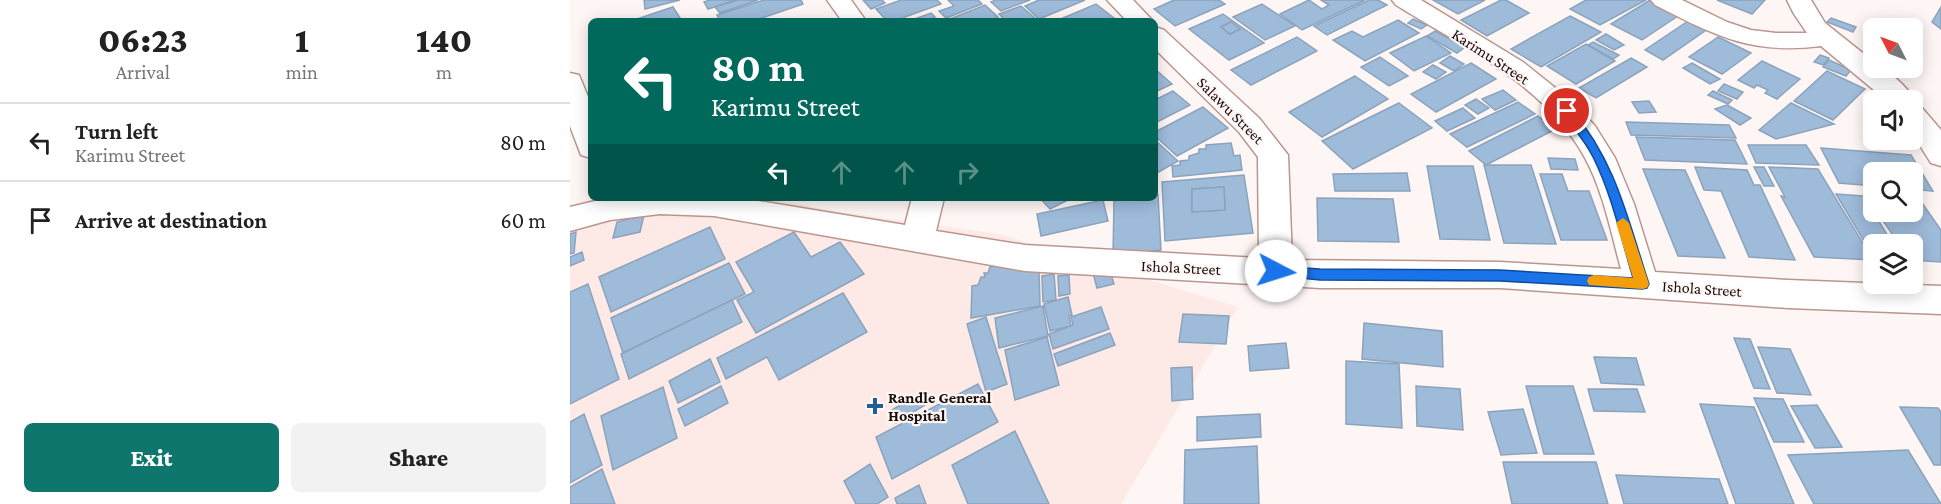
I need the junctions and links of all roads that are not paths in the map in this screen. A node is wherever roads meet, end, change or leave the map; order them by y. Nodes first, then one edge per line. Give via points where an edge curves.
1 (839, 0) edge
2 (1119, 0) edge
3 (1404, 0) edge
4 (1663, 0) edge
5 (1799, 0) edge
6 (852, 18) edge
7 (1138, 18) edge
8 (1158, 38) edge
9 (1828, 38) junction
10 (570, 81) edge
11 (1893, 90) edge
12 (1923, 127) edge
13 (588, 138) edge
14 (1941, 156) edge
15 (927, 201) edge
16 (608, 203) edge
17 (570, 219) edge
18 (918, 240) junction
19 (1276, 271) junction
20 (1642, 284) junction
21 (1941, 300) edge

1 - 6 street
2 - 7 street
3 - 20 street, Karimu Street via 1529,80 1572,118 1599,157
4 - 9 street via 1727,32 1775,41
5 - 9 street via 1812,26
8 - 19 street, Salawu Street via 1249,125 1273,155
9 - 11 street
10 - 13 street
12 - 14 street
15 - 18 street
16 - 17 street, Ishola Street
16 - 18 street, Ishola Street via 714,205
18 - 19 street, Ishola Street via 1025,258
19 - 20 street, Ishola Street via 1320,275 1500,275
20 - 21 street, Ishola Street

